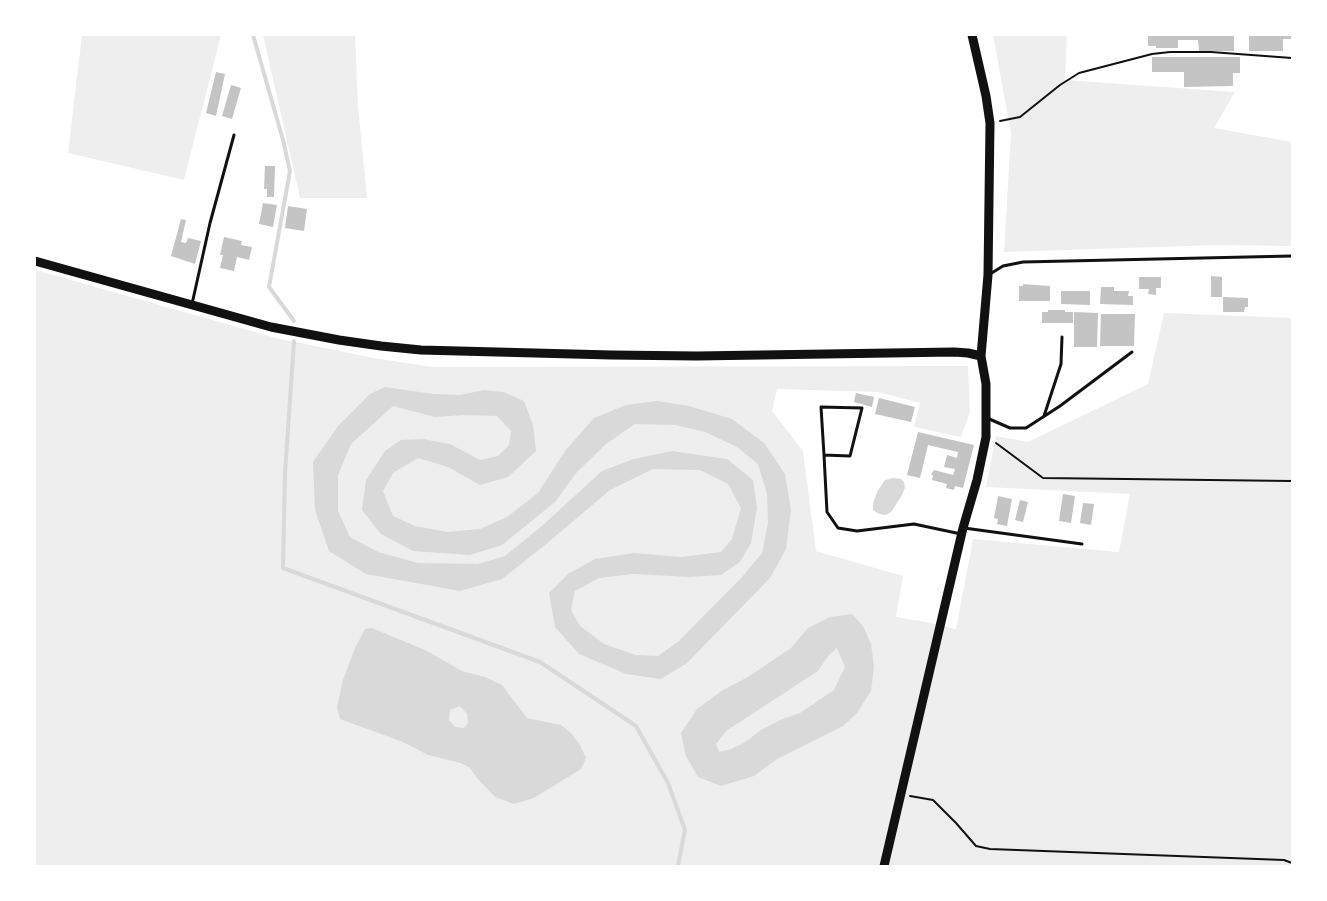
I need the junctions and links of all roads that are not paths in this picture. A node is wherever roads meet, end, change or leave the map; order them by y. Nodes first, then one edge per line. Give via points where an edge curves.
1 (972, 35) edge
2 (234, 135) dead end
3 (1292, 256) edge
4 (35, 261) edge
5 (988, 275) junction
6 (192, 304) junction
7 (1062, 337) dead end
8 (1132, 352) dead end
9 (982, 356) junction
10 (1044, 417) junction
11 (987, 418) junction
12 (824, 455) junction
13 (962, 531) junction
14 (1082, 544) dead end
15 (884, 866) edge

1 - 5 main road via 990,123
2 - 6 lane
3 - 5 lane via 1023,262 1002,266
4 - 6 main road
5 - 9 main road
6 - 9 main road via 271,327 339,340 422,350 697,356 954,352
7 - 10 lane via 1061,364
8 - 10 lane
9 - 11 main road
10 - 11 lane via 1026,428 1010,428
11 - 13 main road via 977,480
12 - 12 lane via 821,406 862,408 850,456
12 - 13 lane via 827,512 838,528 857,531 914,524
13 - 14 lane
13 - 15 main road

